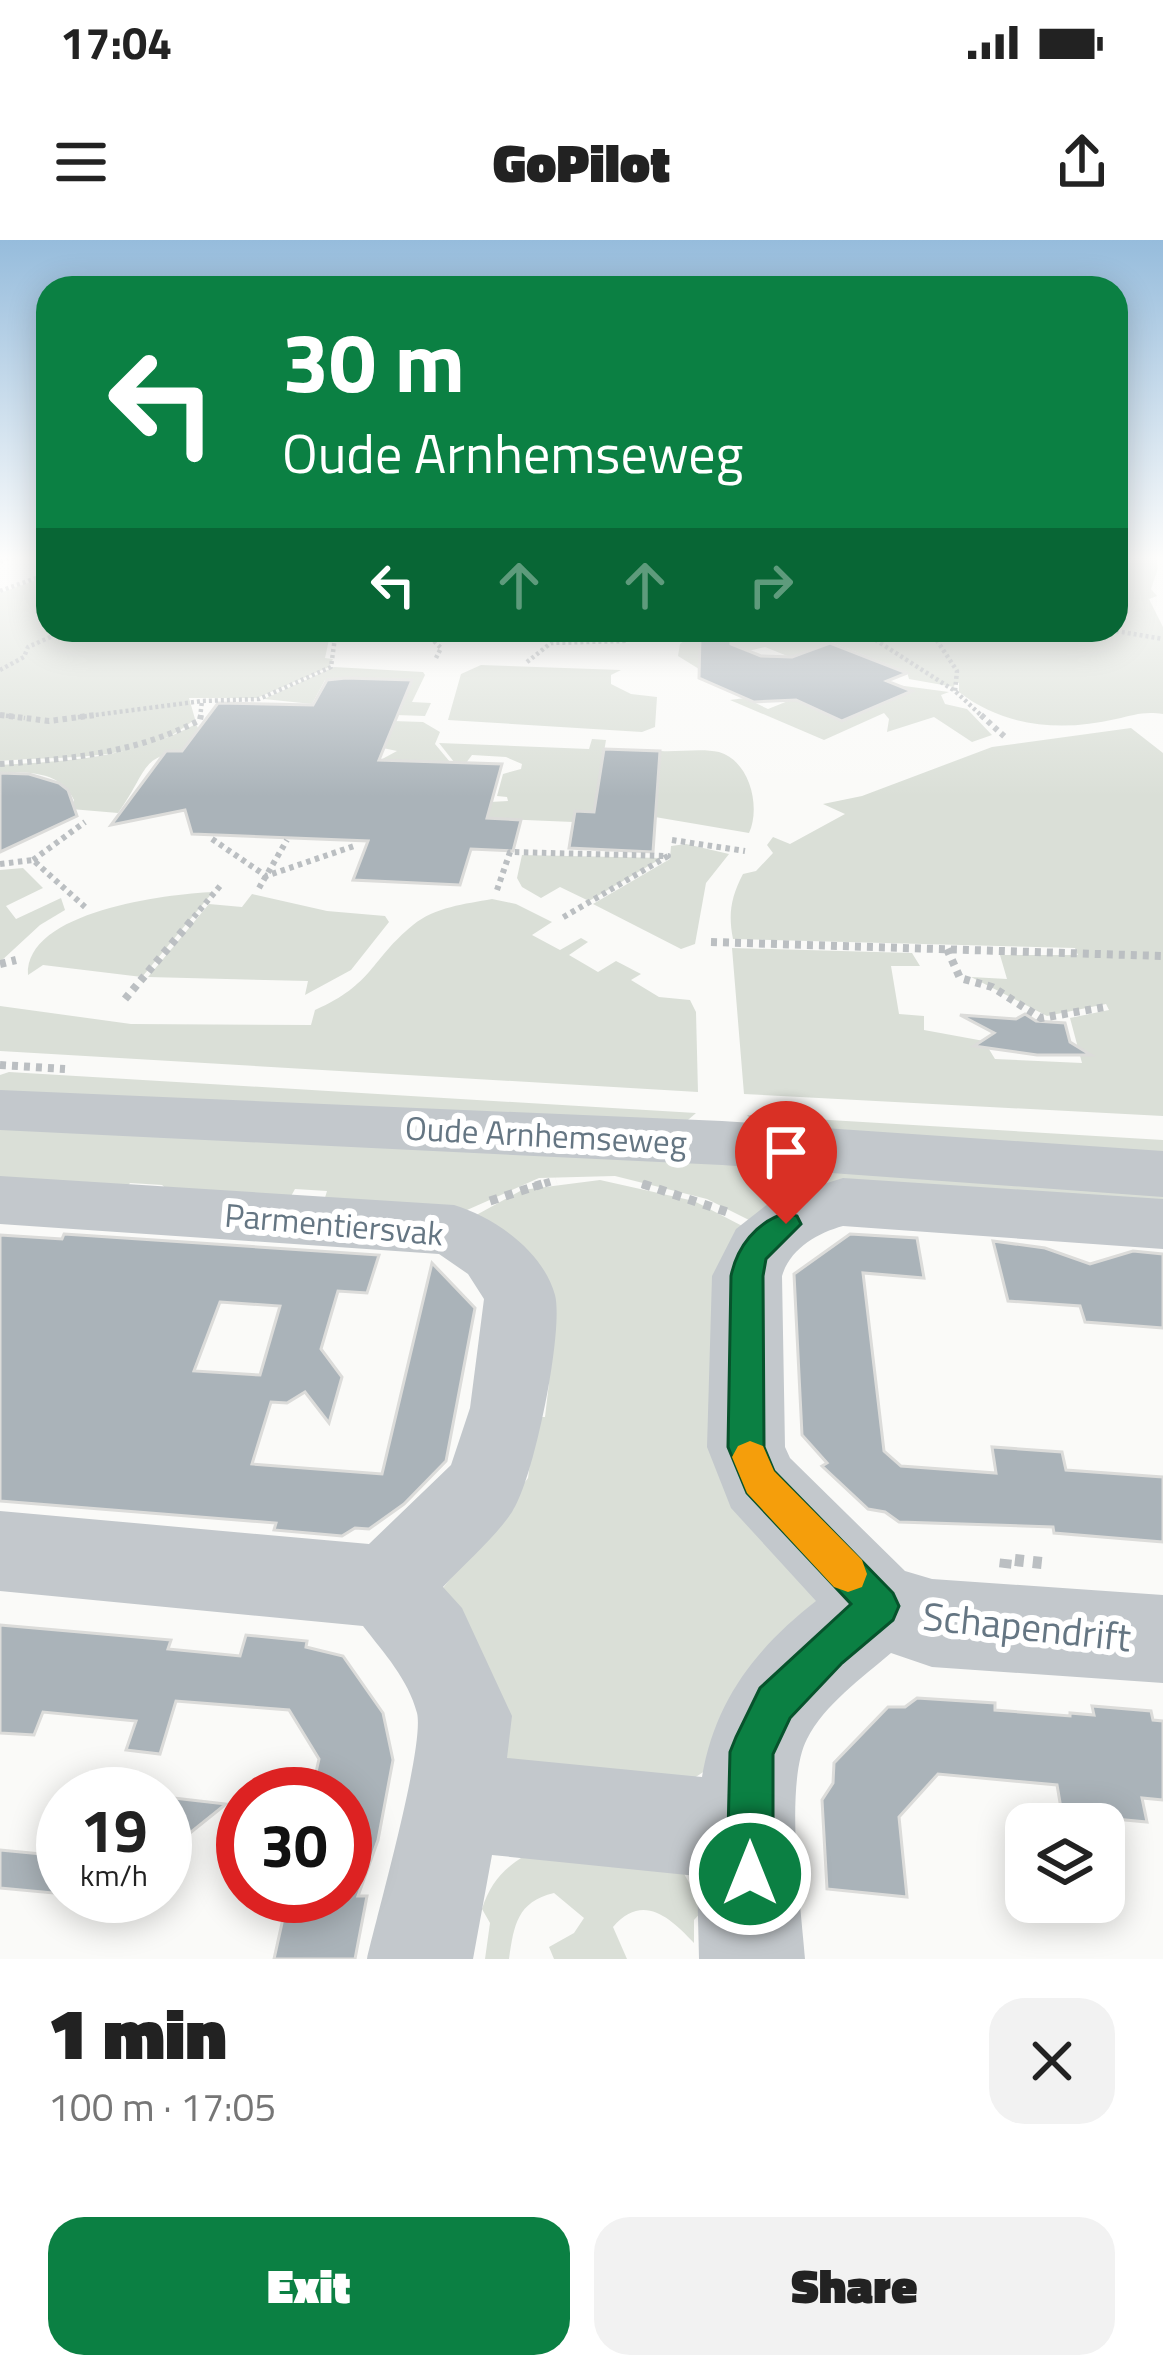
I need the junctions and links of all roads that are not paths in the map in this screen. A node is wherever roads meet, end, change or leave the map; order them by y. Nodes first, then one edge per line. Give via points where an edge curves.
1 (0, 1110) edge
2 (1163, 1174) edge
3 (0, 1199) edge
4 (1163, 1224) edge
5 (0, 1551) edge
6 (385, 1587) junction
7 (879, 1606) junction
8 (1163, 1639) edge
9 (453, 1802) junction
10 (749, 1831) junction
11 (420, 1959) edge
12 (752, 1959) edge

1 - 2 street, Oude Arnhemseweg via 722,1143
3 - 6 street, Parmentiersvak via 450,1230 493,1256 520,1296 508,1408 484,1486
4 - 7 street via 843,1202 818,1206 752,1253 746,1447 760,1481
5 - 6 street
6 - 9 street via 430,1639 464,1716
7 - 8 street, Schapendrift via 932,1623
7 - 10 street, Schapendrift via 775,1703 752,1752
9 - 10 street
9 - 11 street
10 - 12 street, Schapendrift

